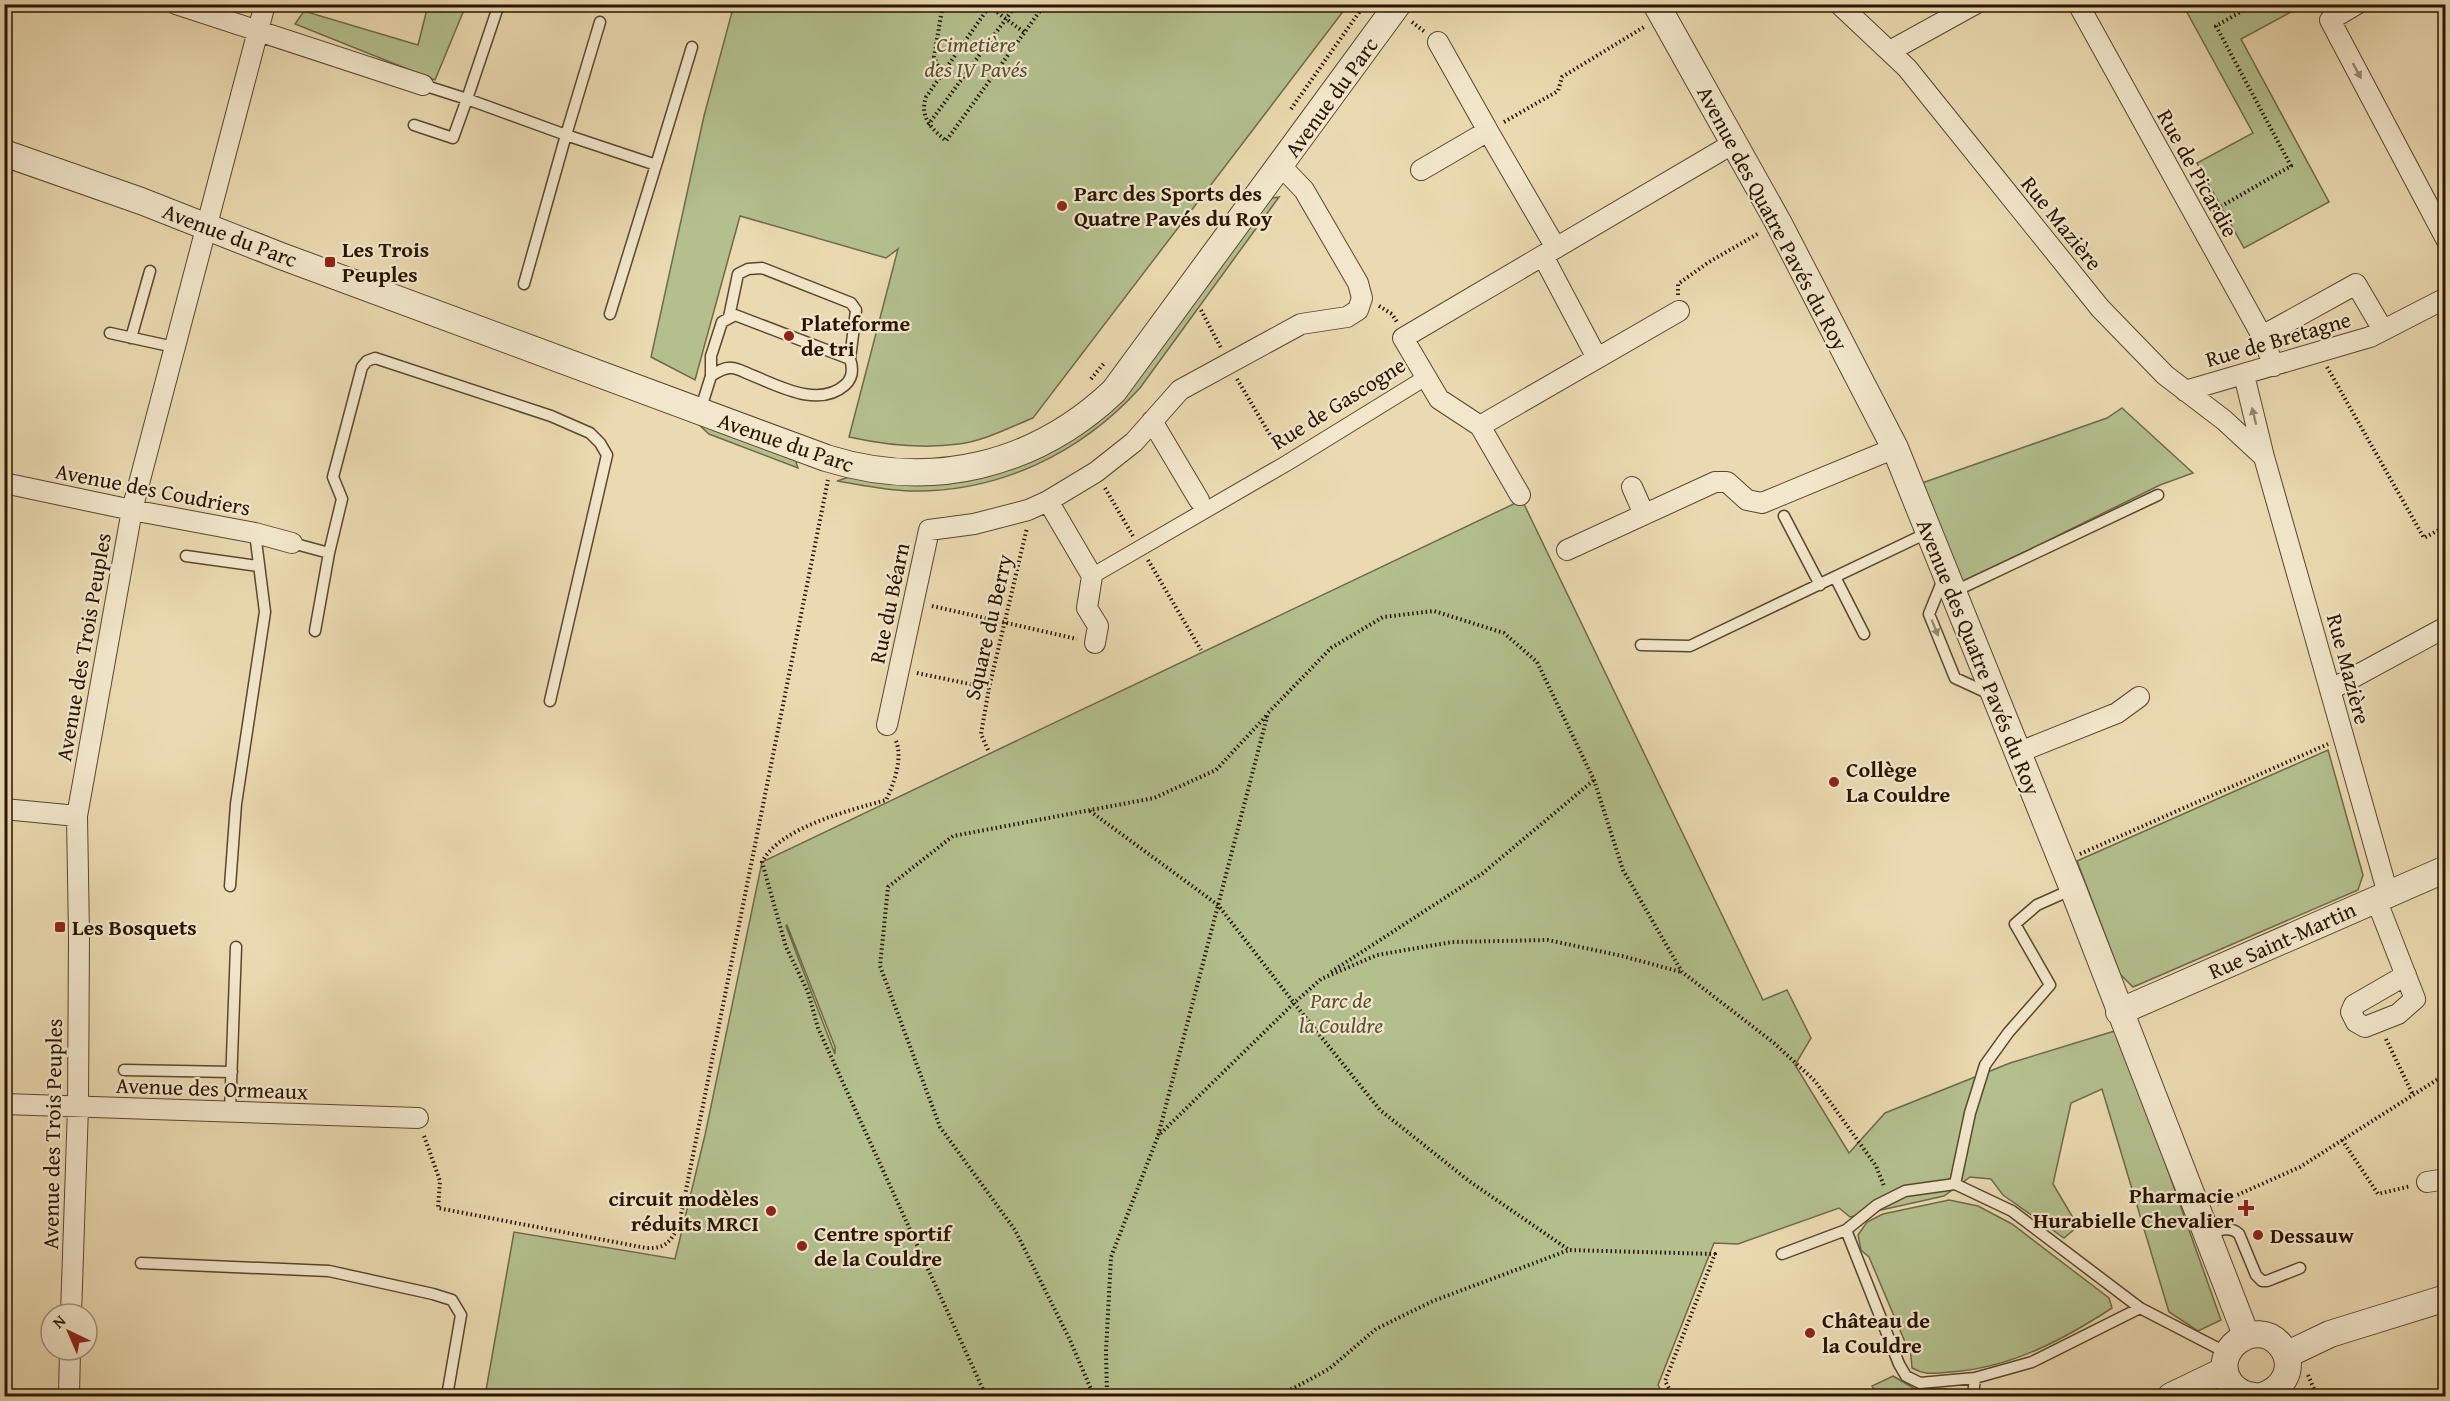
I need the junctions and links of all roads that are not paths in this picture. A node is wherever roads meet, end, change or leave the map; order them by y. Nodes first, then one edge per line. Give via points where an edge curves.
1 (176, 4) edge
2 (266, 4) edge
3 (500, 4) edge
4 (1839, 4) edge
5 (1975, 4) edge
6 (2078, 4) edge
7 (2357, 4) edge
8 (1396, 7) edge
9 (1660, 10) edge
10 (600, 22) dead end
11 (257, 30) junction
12 (1438, 42) road end
13 (692, 47) dead end
14 (1890, 51) junction
15 (423, 84) joint
16 (467, 99) junction
17 (414, 124) dead end
18 (1488, 131) junction
19 (566, 135) junction
20 (1734, 143) junction
21 (4, 153) edge
22 (656, 165) junction
23 (1281, 166) junction
24 (1421, 170) dead end
25 (206, 226) junction
26 (2445, 239) edge
27 (1549, 252) junction
28 (150, 271) dead end
29 (524, 284) dead end
30 (2443, 304) edge
31 (1679, 311) road end
32 (610, 314) dead end
33 (729, 317) junction
34 (2384, 330) junction
35 (110, 333) dead end
36 (2262, 336) junction
37 (131, 338) junction
38 (174, 347) junction
39 (1597, 358) junction
40 (849, 359) junction
41 (2274, 366) junction
42 (2244, 375) junction
43 (711, 376) junction
44 (1425, 378) junction
45 (2185, 391) junction
46 (699, 412) junction
47 (1152, 421) junction
48 (1480, 426) junction
49 (1895, 448) junction
50 (2264, 457) junction
51 (4, 483) edge
52 (1632, 487) dead end
53 (1520, 495) dead end
54 (2158, 495) dead end
55 (1199, 500) dead end
56 (1048, 501) junction
57 (132, 510) junction
58 (1644, 514) junction
59 (1784, 516) dead end
60 (1930, 532) junction
61 (255, 533) junction
62 (292, 543) joint
63 (1567, 550) dead end
64 (329, 553) junction
65 (186, 556) dead end
66 (258, 566) junction
67 (1092, 576) junction
68 (1835, 577) junction
69 (1949, 583) junction
70 (1820, 585) junction
71 (2445, 627) edge
72 (315, 632) dead end
73 (1864, 634) dead end
74 (1095, 643) road end
75 (1641, 645) dead end
76 (2330, 690) junction
77 (2139, 696) dead end
78 (550, 701) dead end
79 (887, 725) road end
80 (2017, 753) junction
81 (4, 809) edge
82 (77, 816) junction
83 (2445, 869) edge
84 (230, 886) dead end
85 (2073, 889) junction
86 (2382, 897) junction
87 (236, 947) dead end
88 (2406, 975) junction
89 (2119, 1012) junction
90 (124, 1070) dead end
91 (232, 1072) junction
92 (4, 1104) edge
93 (78, 1107) junction
94 (230, 1112) junction
95 (418, 1118) road end
96 (1955, 1184) junction
97 (2202, 1224) junction
98 (1846, 1230) junction
99 (1782, 1254) dead end
100 (141, 1263) dead end
101 (2300, 1268) dead end
102 (2445, 1298) edge
103 (72, 1302) edge
104 (2140, 1308) junction
105 (2246, 1335) junction
106 (2286, 1355) junction
107 (2226, 1361) junction
108 (70, 1362) edge
109 (1975, 1378) junction
110 (69, 1396) edge
111 (447, 1396) edge
112 (1973, 1396) edge
113 (2170, 1396) edge
114 (2263, 1396) edge

1 - 11 street
2 - 11 street, Avenue des Trois Peuples
3 - 16 lane
4 - 14 street, Rue Mazière
5 - 14 street
6 - 36 street, Rue de Picardie
7 -> 26 street via 2330,20
8 - 23 street, Avenue du Parc
9 - 20 street, Avenue des Quatre Pavés du Roy
10 - 19 lane
11 - 15 street
11 - 25 street, Avenue des Trois Peuples
12 - 18 street
13 - 22 lane
14 - 45 street, Rue Mazière via 2100,308
15 - 16 lane
16 - 17 lane via 453,138
16 - 19 lane
18 - 24 street
18 - 27 street
19 - 22 lane
19 - 29 lane
20 - 27 street, Rue de Gascogne
20 - 49 street, Avenue des Quatre Pavés du Roy
21 - 25 street, Avenue du Parc
22 - 32 lane
23 - 46 street, Avenue du Parc via 1114,391 1080,420 1011,456 982,465 922,474 854,467
23 - 47 street, Rue du Béarn via 1304,190 1358,284 1360,304 1347,317 1301,324 1228,362 1180,390
25 - 38 street, Avenue des Trois Peuples
25 - 46 street, Avenue du Parc
27 - 39 street
27 - 44 street, Rue de Gascogne via 1402,338
28 - 37 lane
30 - 34 street, Rue de Bretagne
31 - 39 street
33 - 40 lane via 735,315
33 - 40 lane via 738,274 762,267 850,303 856,310
33 - 43 lane via 718,333 711,356
34 - 36 street, Rue de Bretagne via 2356,284
34 - 41 street, Rue de Bretagne
35 - 37 lane
36 - 41 street, Rue de Picardie
37 - 38 lane
38 - 57 street, Avenue des Trois Peuples
39 - 48 street
40 - 43 lane via 850,379 836,391 821,395 802,394 732,368
41 - 42 street, Rue de Bretagne
42 - 45 street, Rue de Bretagne
50 -> 42 street, Rue Mazière
43 - 46 lane
44 - 48 street via 1439,399
44 - 67 street, Rue de Gascogne via 1287,464
45 - 50 street, Rue Mazière
47 - 55 street
47 - 56 street, Rue du Béarn via 1134,442 1096,472
48 - 53 street
49 - 58 street via 1762,503 1747,500 1727,482 1715,482
49 - 60 street, Avenue des Quatre Pavés du Roy
50 - 76 street, Rue Mazière
51 - 57 street, Avenue des Coudriers
52 - 58 street
54 - 69 lane
56 - 67 street
56 - 79 street, Rue du Béarn via 974,524 929,530
57 - 61 street, Avenue des Coudriers
57 - 82 street, Avenue des Trois Peuples
58 - 63 street
59 - 70 lane
60 - 68 lane
60 - 69 street, Avenue des Quatre Pavés du Roy
61 - 62 street, Avenue des Coudriers
61 - 66 lane
62 - 64 lane
64 - 72 lane
64 - 78 lane via 342,499 333,477 362,367 367,361 382,359 590,433 607,456
65 - 66 lane
66 - 84 lane via 264,612 236,804
67 - 74 street via 1087,608 1098,626
68 - 70 lane
68 - 73 lane
69 - 80 street, Avenue des Quatre Pavés du Roy
70 - 75 lane via 1690,646
71 - 76 street
76 - 86 street, Rue Mazière
77 - 80 street via 2117,713
80 - 85 street, Avenue des Quatre Pavés du Roy
81 - 82 street
82 - 93 street, Avenue des Trois Peuples
83 - 86 street, Rue Saint-Martin
85 - 89 street, Avenue des Quatre Pavés du Roy
85 - 96 lane via 2037,905 2015,924 2050,985 1985,1065
86 - 88 street, Rue Mazière
86 - 89 street, Rue Saint-Martin
87 - 91 lane
88 - 88 street, Rue Mazière via 2415,999 2398,1014 2378,1022 2365,1027 2356,1022 2351,1012 2354,1005
89 - 97 street, Avenue des Quatre Pavés du Roy
90 - 91 lane
91 - 94 lane
92 - 93 street, Avenue des Ormeaux
93 - 94 street, Avenue des Ormeaux
93 - 103 street, Avenue des Trois Peuples
94 - 95 street, Avenue des Ormeaux
96 - 98 lane via 1905,1191 1877,1205
96 - 104 lane via 2012,1211
97 - 101 lane via 2234,1229 2262,1281
97 - 105 street, Avenue des Quatre Pavés du Roy
98 - 99 lane
98 - 109 lane via 1906,1376 1920,1383
100 - 111 lane via 329,1271 452,1300 462,1314
102 - 106 street via 2330,1334
104 - 107 lane
104 - 109 lane via 2032,1362
105 - 106 street via 2266,1335
105 - 107 street via 2232,1345
106 - 114 street via 2283,1382
107 - 113 street
107 - 114 street via 2233,1387 2241,1393
108 - 110 street
109 - 112 lane

